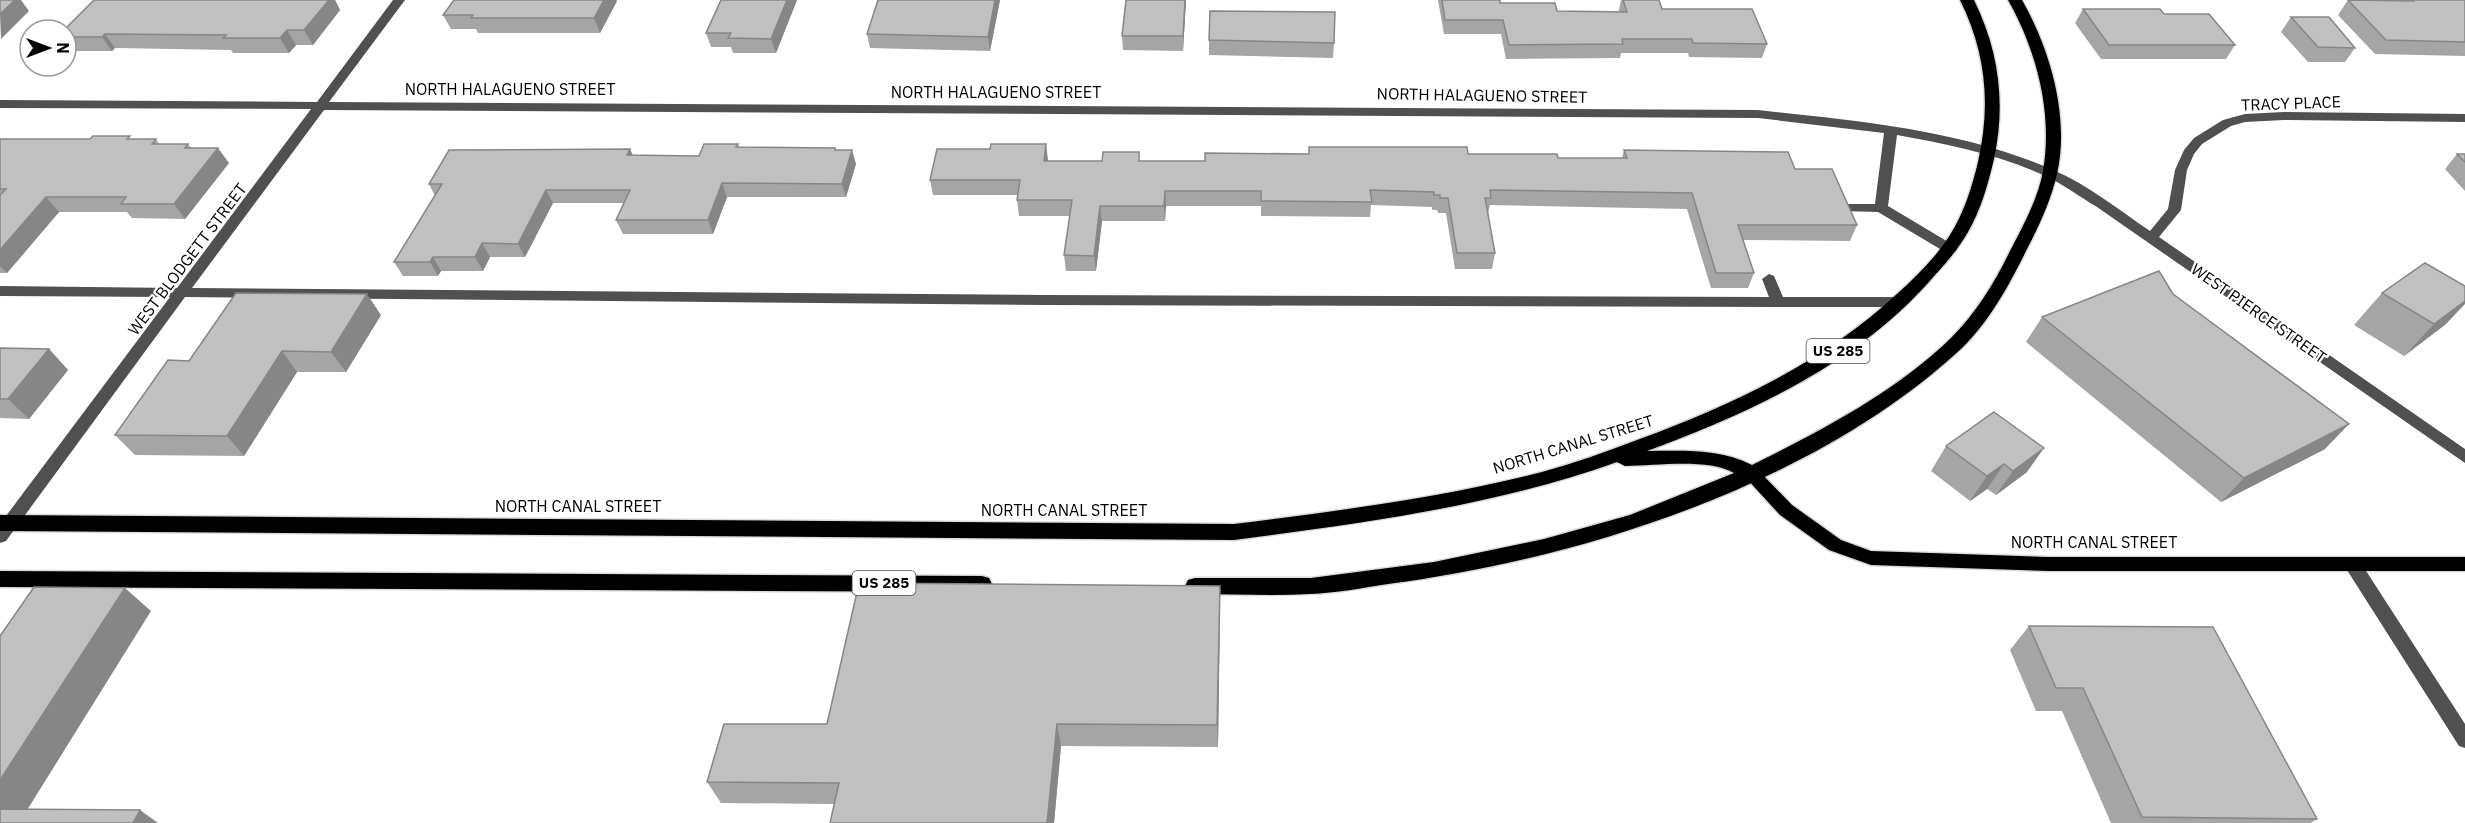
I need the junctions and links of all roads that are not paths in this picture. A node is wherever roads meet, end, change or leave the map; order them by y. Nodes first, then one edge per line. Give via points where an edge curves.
1 (399, 0) edge
2 (1967, 0) edge
3 (2015, 0) edge
4 (0, 104) edge
5 (321, 105) junction
6 (2465, 118) edge
7 (1891, 130) junction
8 (1989, 151) junction
9 (2050, 173) junction
10 (1845, 208) edge
11 (1881, 208) junction
12 (2151, 238) junction
13 (1950, 249) junction
14 (1769, 279) dead end
15 (0, 291) edge
16 (183, 292) junction
17 (1778, 302) junction
18 (1900, 302) junction
19 (2465, 458) edge
20 (1605, 459) junction
21 (1752, 474) junction
22 (3, 528) edge
23 (2465, 564) edge
24 (2353, 565) junction
25 (0, 579) edge
26 (1007, 584) edge
27 (1173, 586) edge
28 (2465, 740) edge

1 - 5 street, WEST BLODGETT STREET
2 - 8 highway, US 285 via 1988,49 1993,123
3 - 9 highway via 2039,55 2049,94 2054,134
4 - 5 street, NORTH HALAGUENO STREET
5 - 7 street, NORTH HALAGUENO STREET via 1758,114
5 - 16 street, WEST BLODGETT STREET
6 - 12 street, TRACY PLACE via 2284,116 2227,123 2212,130 2188,153 2174,210
7 - 8 street, NORTH HALAGUENO STREET
7 - 11 street
8 - 9 street, WEST PIERCE STREET
8 - 13 highway, NORTH CANAL STREET / US 285 via 1980,184
9 - 12 street, WEST PIERCE STREET
9 - 21 highway via 2036,216 2011,266 1958,342 1862,415
10 - 11 street
11 - 13 street
12 - 19 street, WEST PIERCE STREET
13 - 18 highway, NORTH CANAL STREET / US 285
14 - 17 street
15 - 16 street
16 - 17 street
16 - 22 street, WEST BLODGETT STREET
17 - 18 street
18 - 20 highway, NORTH CANAL STREET / US 285 via 1865,334 1756,400
20 - 21 highway via 1698,458 1730,462
20 - 22 highway, NORTH CANAL STREET / US 285 via 1528,483 1342,518 1234,532
21 - 24 main road, NORTH CANAL STREET via 1786,510 1835,545 1871,558 2048,564
21 - 27 highway via 1634,522 1446,568 1311,586
23 - 24 main road, NORTH CANAL STREET
24 - 28 street
25 - 26 highway, US 285

